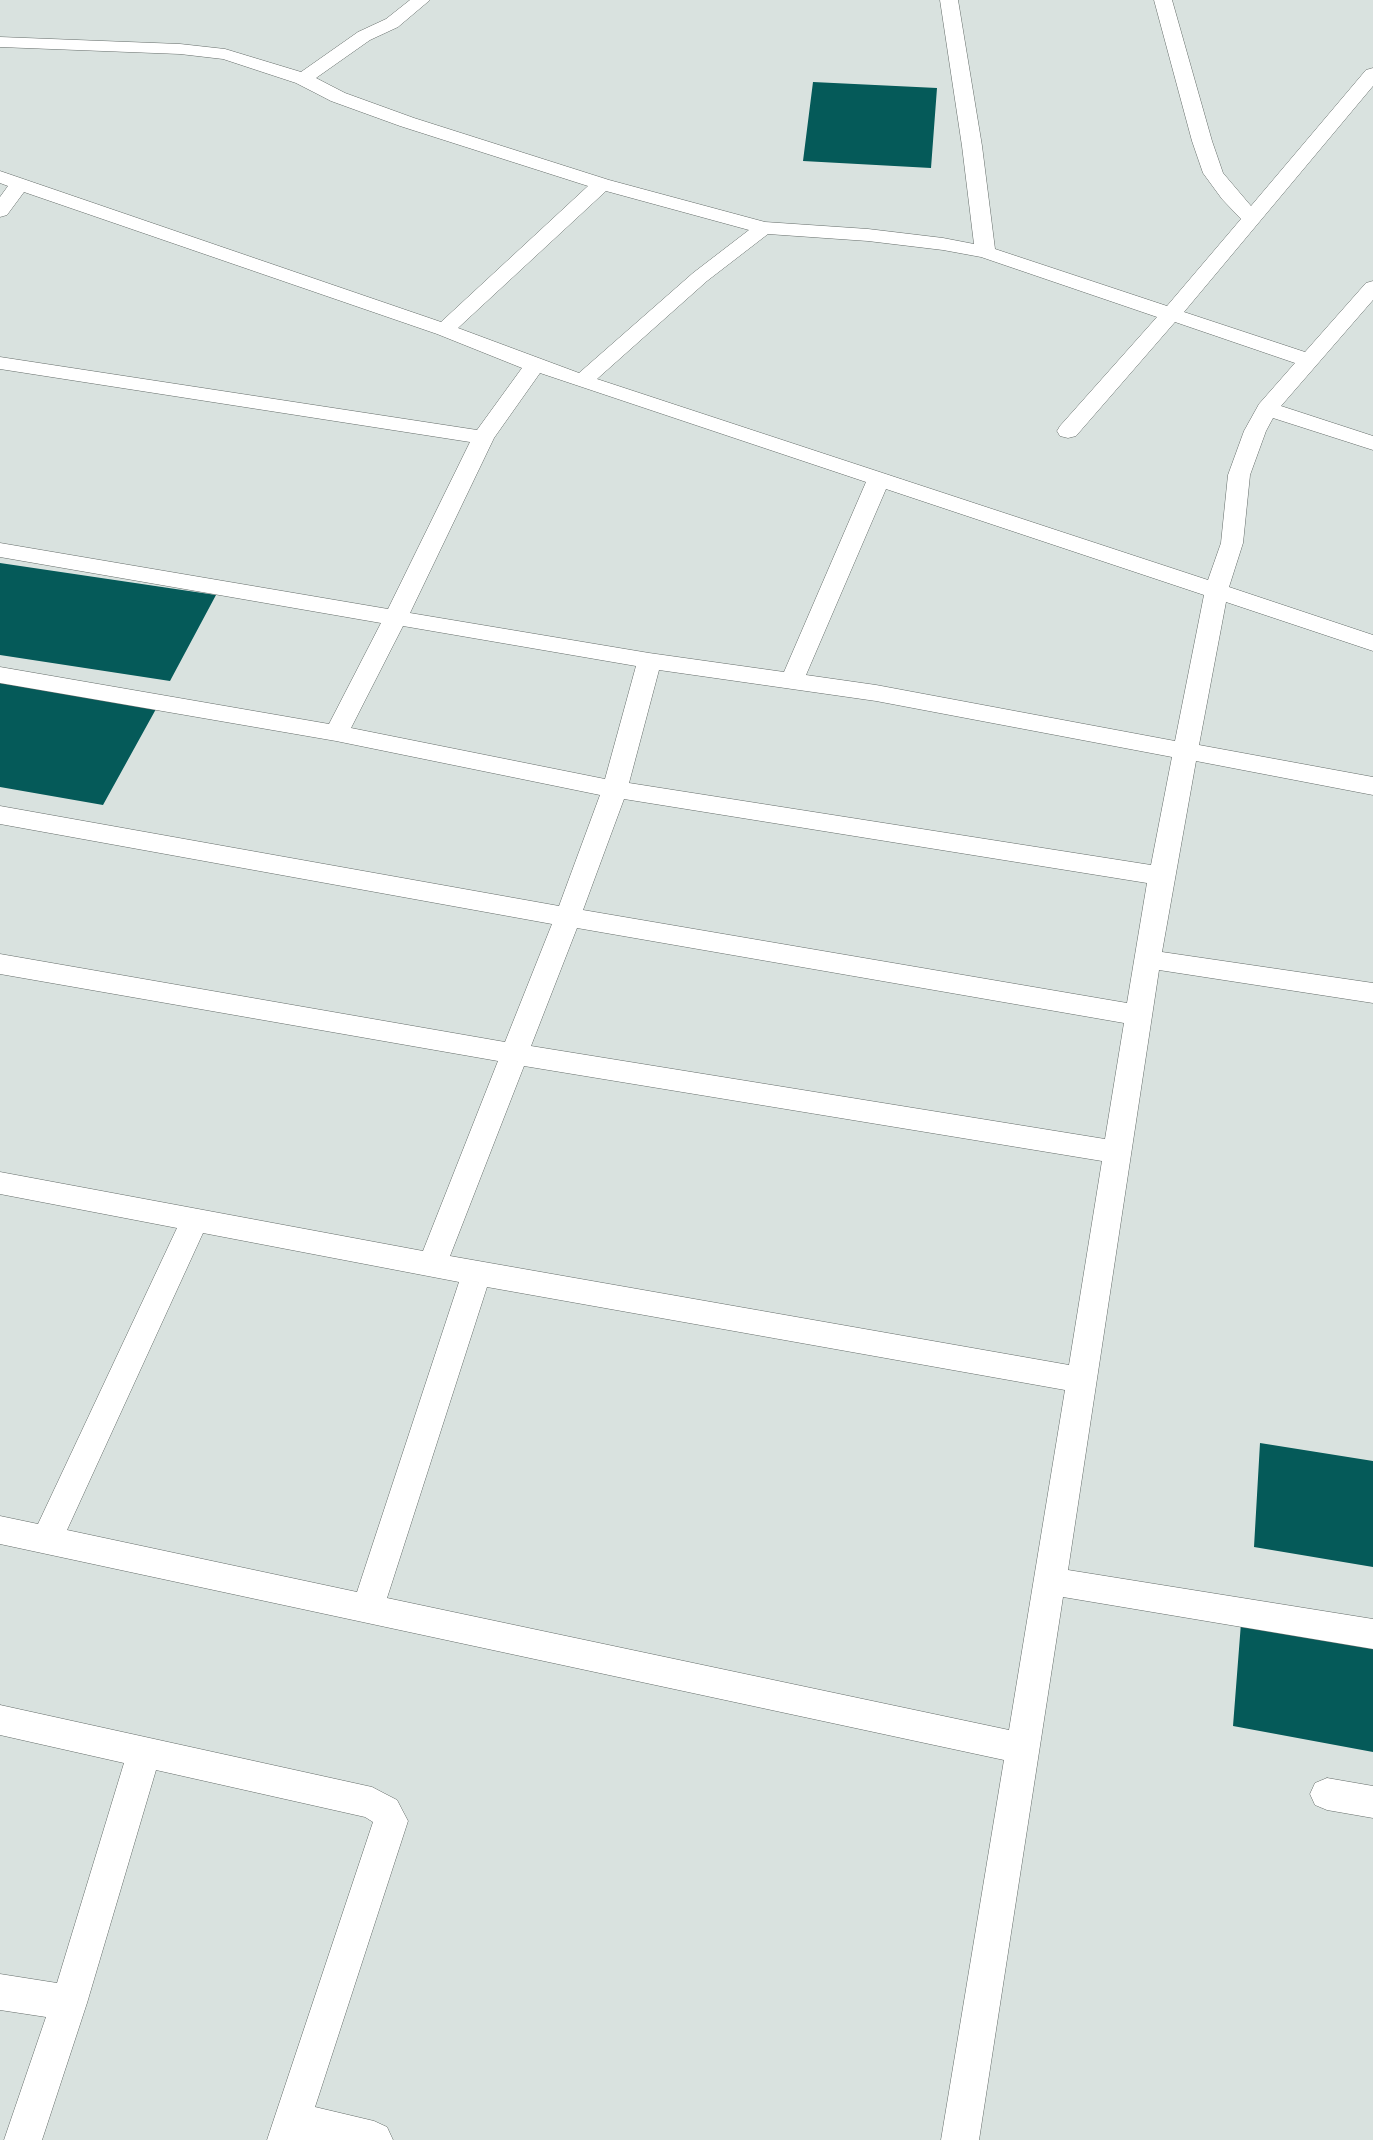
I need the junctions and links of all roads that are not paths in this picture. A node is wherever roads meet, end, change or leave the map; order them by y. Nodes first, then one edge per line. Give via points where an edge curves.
1 (421, 0) edge
2 (949, 0) edge
3 (1163, 0) edge
4 (0, 42) edge
5 (1373, 74) edge
6 (303, 79) junction
7 (10, 180) edge
8 (602, 184) junction
9 (0, 211) edge
10 (1252, 218) junction
11 (764, 228) junction
12 (985, 252) junction
13 (1372, 290) edge
14 (1171, 314) junction
15 (444, 330) junction
16 (1310, 361) junction
17 (0, 363) edge
18 (535, 365) junction
19 (582, 380) junction
20 (1267, 409) junction
21 (1068, 431) dead end
22 (483, 437) junction
23 (1373, 444) edge
24 (879, 478) junction
25 (0, 550) edge
26 (1217, 590) junction
27 (395, 619) junction
28 (1373, 643) edge
29 (649, 661) junction
30 (0, 675) edge
31 (792, 681) junction
32 (336, 732) junction
33 (1186, 750) junction
34 (1373, 786) edge
35 (615, 789) junction
36 (0, 815) edge
37 (1161, 876) junction
38 (568, 917) junction
39 (1147, 958) junction
40 (0, 964) edge
41 (1373, 993) edge
42 (1138, 1014) junction
43 (514, 1054) junction
44 (1116, 1152) junction
45 (0, 1183) edge
46 (195, 1220) junction
47 (432, 1265) junction
48 (477, 1273) junction
49 (1082, 1380) junction
50 (0, 1530) edge
51 (47, 1540) junction
52 (1050, 1581) junction
53 (368, 1608) junction
54 (1373, 1634) edge
55 (0, 1720) edge
56 (1022, 1748) junction
57 (145, 1751) junction
58 (1326, 1794) dead end
59 (1373, 1802) edge
60 (0, 1992) edge
61 (69, 2004) junction
62 (289, 2130) edge
63 (23, 2140) edge
64 (374, 2140) edge
65 (960, 2140) edge

1 - 6 street
2 - 12 street
3 - 10 street via 1213,174
4 - 6 street via 180,49 226,54
5 - 10 street
6 - 8 street via 338,97 407,122
7 - 9 street
7 - 15 street
8 - 11 street
8 - 15 street
10 - 14 street
11 - 12 street via 868,235
11 - 19 street via 700,277
12 - 14 street
13 - 16 street
14 - 16 street
14 - 21 street
15 - 18 street
16 - 20 street
17 - 22 street
18 - 19 street
18 - 22 street
19 - 24 street
20 - 23 street
20 - 26 street via 1239,475 1232,543
22 - 27 street
24 - 26 street
24 - 31 street
25 - 27 street
26 - 28 street
26 - 33 street
27 - 29 street
27 - 32 street
29 - 31 street
29 - 35 street
30 - 32 street
31 - 33 street via 876,693
32 - 35 street
33 - 34 street
33 - 37 street
35 - 37 street
35 - 38 street
36 - 38 street
37 - 39 street
38 - 42 street
38 - 43 street
39 - 41 street
39 - 42 street
40 - 43 street
42 - 44 street
43 - 44 street
43 - 47 street
44 - 49 street
45 - 46 street
46 - 47 street
46 - 51 street
47 - 48 street
48 - 49 street
48 - 53 street
49 - 52 street
50 - 51 street
51 - 53 street
52 - 54 street
52 - 56 street
53 - 56 street
55 - 57 street
56 - 65 street
57 - 61 street
57 - 62 street via 372,1802 385,1811 391,1821
58 - 59 street
60 - 61 street
61 - 63 street
62 - 64 street

